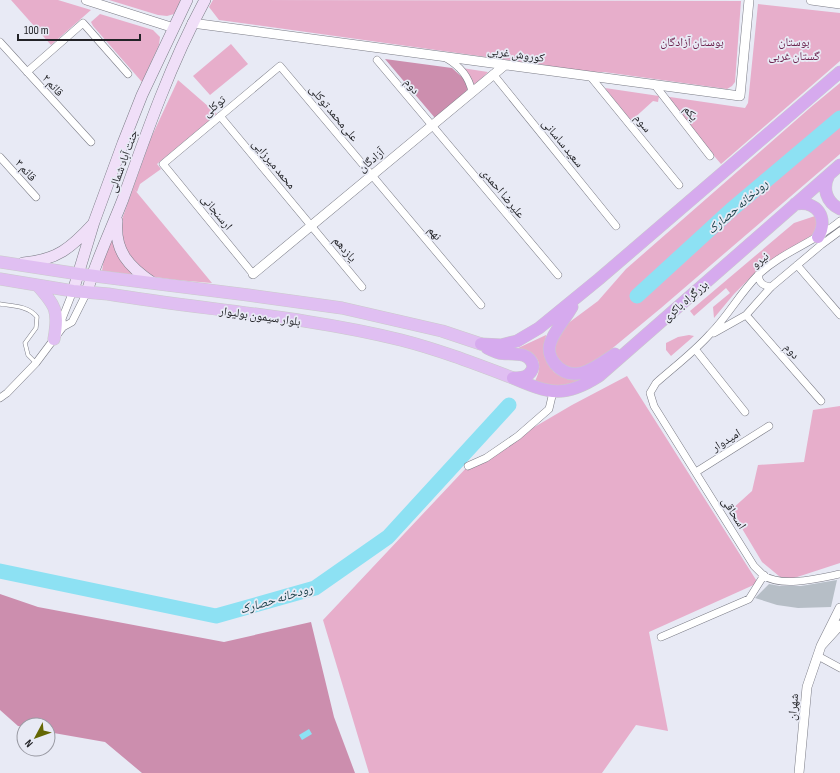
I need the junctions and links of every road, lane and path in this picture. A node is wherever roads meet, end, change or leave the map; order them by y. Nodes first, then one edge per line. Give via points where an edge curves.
1 (86, 0) edge
2 (187, 0) edge
3 (205, 0) edge
4 (749, 0) edge
5 (811, 0) edge
6 (840, 4) edge
7 (192, 23) junction
8 (174, 28) junction
9 (0, 42) edge
10 (444, 57) junction
11 (377, 60) dead end
12 (505, 65) junction
13 (280, 66) joint
14 (27, 72) junction
15 (840, 72) edge
16 (128, 74) dead end
17 (493, 74) junction
18 (590, 76) junction
19 (654, 84) junction
20 (472, 92) junction
21 (220, 116) junction
22 (432, 126) junction
23 (91, 142) dead end
24 (710, 156) dead end
25 (0, 157) edge
26 (163, 164) joint
27 (840, 165) edge
28 (372, 175) junction
29 (829, 175) junction
30 (679, 185) dead end
31 (36, 197) dead end
32 (795, 204) junction
33 (840, 209) edge
34 (118, 212) junction
35 (94, 222) junction
36 (840, 222) edge
37 (311, 226) junction
38 (616, 226) dead end
39 (840, 232) edge
40 (818, 237) junction
41 (0, 262) edge
42 (17, 264) junction
43 (797, 265) junction
44 (79, 274) junction
45 (253, 274) joint
46 (92, 275) junction
47 (558, 275) dead end
48 (758, 275) junction
49 (0, 279) edge
50 (153, 283) junction
51 (37, 285) junction
52 (362, 287) dead end
53 (771, 287) junction
54 (73, 291) junction
55 (87, 292) junction
56 (580, 295) junction
57 (0, 304) edge
58 (481, 305) dead end
59 (840, 315) edge
60 (746, 316) junction
61 (63, 327) junction
62 (652, 329) junction
63 (710, 335) junction
64 (54, 339) junction
65 (481, 344) junction
66 (695, 349) junction
67 (36, 362) junction
68 (513, 378) junction
69 (553, 392) junction
70 (650, 393) joint
71 (0, 398) edge
72 (821, 401) dead end
73 (745, 412) dead end
74 (769, 426) dead end
75 (468, 466) dead end
76 (696, 472) junction
77 (840, 574) edge
78 (764, 575) junction
79 (840, 608) edge
80 (840, 625) edge
81 (661, 637) dead end
82 (821, 646) junction
83 (818, 656) junction
84 (840, 668) edge
85 (799, 773) edge

1 - 8 street
2 - 8 main road, جنت آباد شمالی
3 - 7 main road, جنت آباد شمالی
4 - 19 street, کوروش غربی via 740,96
5 - 6 street
7 - 10 street, کوروش غربی
7 - 34 main road, جنت آباد شمالی via 161,95
8 - 35 main road, جنت آباد شمالی via 142,95
9 - 14 street, قائم ۲
10 - 12 street, کوروش غربی
10 - 20 street via 463,71
11 - 22 street, دوم
12 - 17 street, آزادگان
12 - 18 street, کوروش غربی
13 - 21 street, توکلی
13 - 28 street, علی‌محمد توکلی
14 - 16 street via 83,23
14 - 23 street, قائم ۲
15 - 56 highway
17 - 20 street, آزادگان
17 - 38 street, سعید ساسانی
18 - 19 street, کوروش غربی
18 - 30 street, سوم
19 - 24 street, یکم
20 - 22 street, آزادگان
21 - 26 street, توکلی
21 - 37 street, محمد میرزایی
22 - 28 street, آزادگان
22 - 47 street, علیرضا احمدی
25 - 31 street, قائم ۳
26 - 45 street, ارسنجانی
27 - 29 highway, بزرگراه باکری
28 - 37 street, آزادگان
28 - 58 street, نهم
29 - 32 highway, بزرگراه باکری
29 - 33 highway via 826,181 826,195
32 - 40 highway via 808,204 819,212 822,224
32 - 62 highway, بزرگراه باکری
34 - 46 main road, جنت آباد شمالی
34 - 50 main road via 117,238 125,259
35 - 42 main road via 61,254 39,262
35 - 44 main road, جنت آباد شمالی
36 - 40 street, نیرو
37 - 45 street, آزادگان
37 - 52 street, یازدهم
39 - 43 street, نیرو
40 - 48 street, نیرو via 770,264
41 - 42 main road, بلوار سیمون بولیوار
42 - 44 main road, بلوار سیمون بولیوار
43 - 53 street, نیرو
43 - 59 street
44 - 46 main road, بلوار سیمون بولیوار
44 - 54 main road, جنت آباد شمالی
46 - 50 main road, بلوار سیمون بولیوار
46 - 55 main road, جنت آباد شمالی
48 - 53 street via 763,285
48 - 63 street, نیرو
49 - 51 main road, بلوار سیمون بولیوار
50 - 65 main road, بلوار سیمون بولیوار via 342,308 442,331
51 - 54 main road, بلوار سیمون بولیوار
51 - 64 main road via 56,310
53 - 60 street, نیرو
54 - 55 main road, بلوار سیمون بولیوار
54 - 61 street, جنت آباد شمالی via 62,319
55 - 61 street, جنت آباد شمالی via 72,322
55 - 68 main road, بلوار سیمون بولیوار via 296,320 401,340 453,355
56 - 62 highway via 549,346 553,361 565,372 584,373
56 - 65 highway via 525,338 501,345
57 - 67 lane via 28,309 37,317 36,328 25,344 28,355
60 - 63 street, نیرو
60 - 72 street, دوم
61 - 64 street, جنت آباد شمالی
62 - 69 highway, بزرگراه باکری via 600,376 572,390
63 - 66 street, نیرو
64 - 67 street, جنت آباد شمالی
65 - 68 highway via 500,353 520,354 530,361 532,370 529,374
66 - 70 street, نیرو via 656,383
66 - 73 street
67 - 71 street, جنت آباد شمالی
68 - 69 highway, بزرگراه باکری
69 - 75 street via 549,409 518,436 486,458
70 - 76 street, اسحاقی via 654,406
74 - 76 street, امیدوار
76 - 78 street, اسحاقی via 754,566
77 - 78 street via 806,581 780,580
78 - 81 street via 749,599
79 - 82 street, شهران
80 - 82 street
82 - 83 street, شهران
83 - 84 street
83 - 85 street, شهران via 807,687

